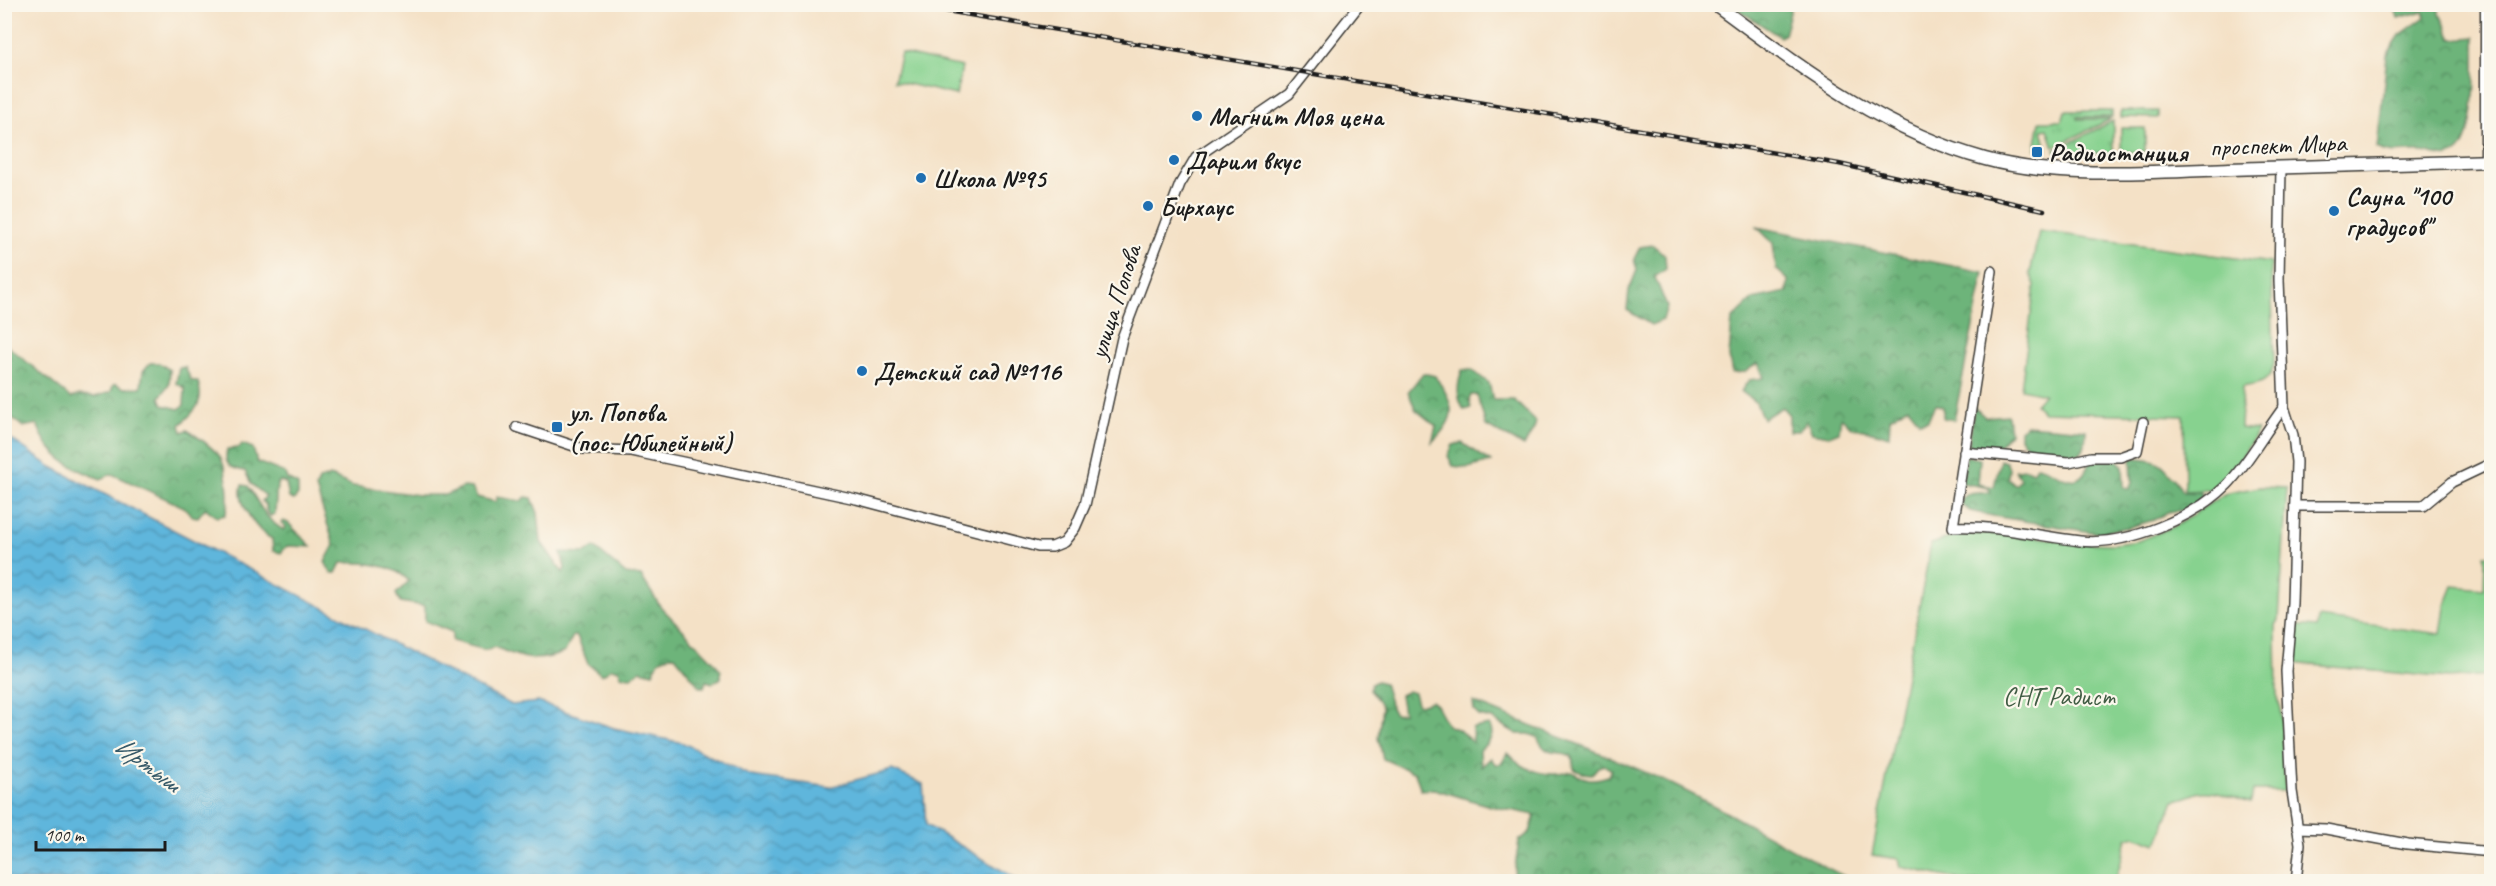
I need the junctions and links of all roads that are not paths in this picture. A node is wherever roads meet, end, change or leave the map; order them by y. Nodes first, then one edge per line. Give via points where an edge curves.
1 (1360, 4) edge
2 (1715, 4) edge
3 (2487, 4) edge
4 (2489, 161) edge
5 (2281, 167) junction
6 (1992, 271) dead end
7 (2284, 407) junction
8 (2143, 422) dead end
9 (517, 427) dead end
10 (1964, 452) junction
11 (2492, 463) edge
12 (2295, 506) junction
13 (2297, 828) junction
14 (2492, 852) edge
15 (2296, 882) edge

1 - 9 street, улица Попова via 1288,94 1196,157 1180,184 1122,339 1085,505 1064,542 1052,547 1022,544 856,499 632,451 583,449
2 - 5 street, проспект Мира via 1859,105 1912,133 1986,160 2116,172
3 - 4 street
4 - 5 street, проспект Мира
5 - 7 street via 2278,280
6 - 10 street
7 - 10 street via 2228,484 2211,498 2181,517 2113,542 1998,528 1953,527
7 - 12 street via 2294,444
8 - 10 street via 2137,451 2120,457 2069,462
11 - 12 street via 2452,482 2423,506
12 - 13 street via 2286,671
13 - 14 street
13 - 15 street via 2300,844

